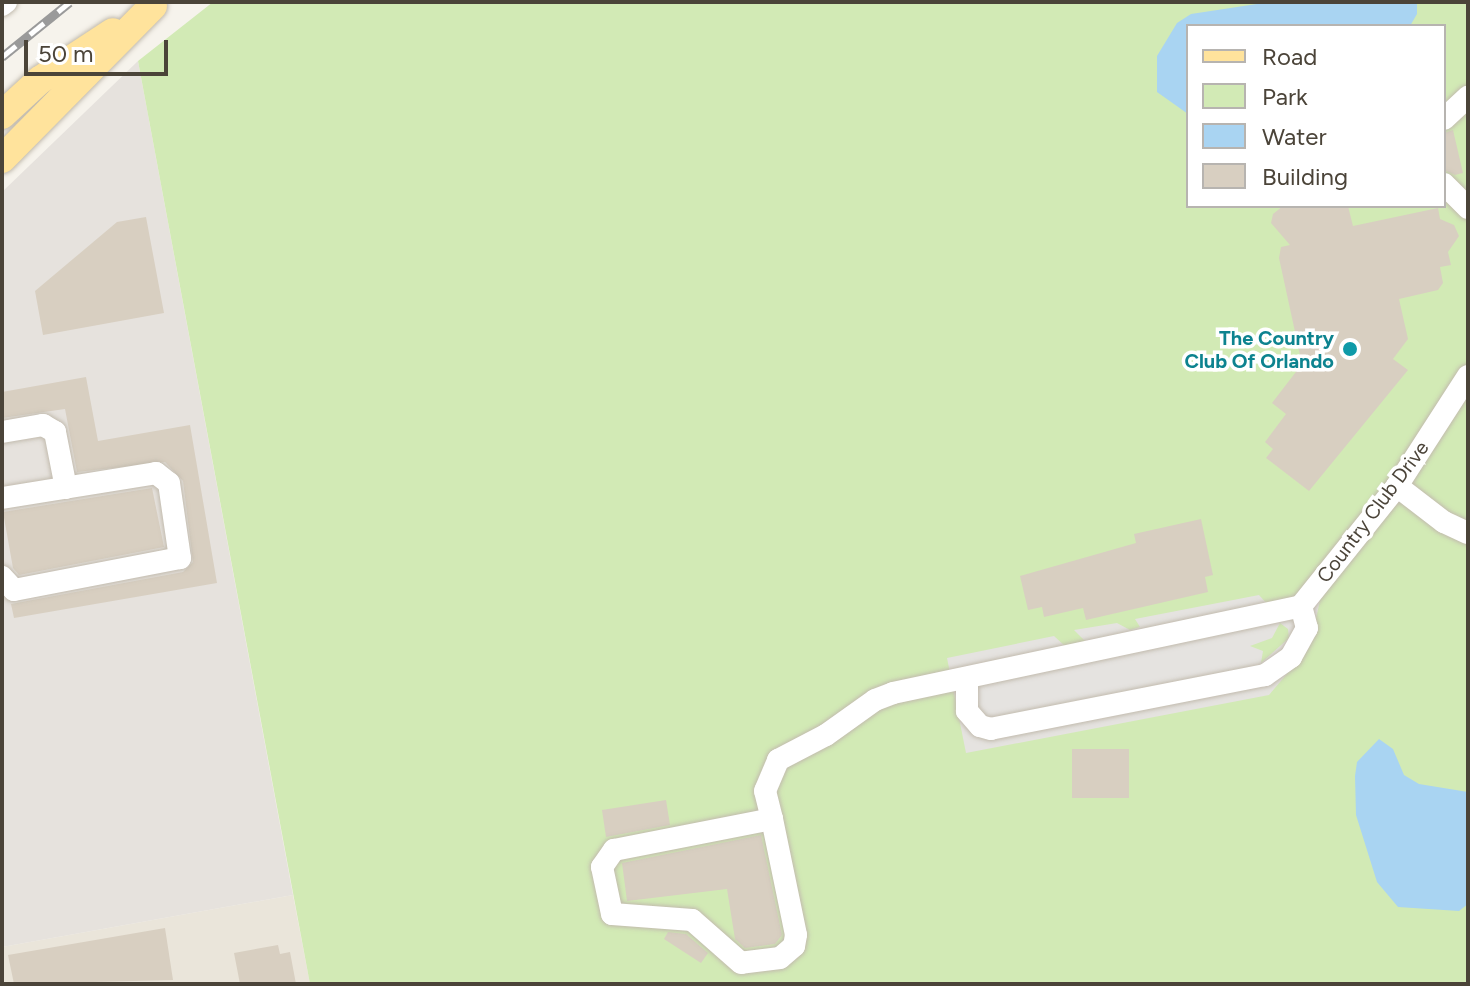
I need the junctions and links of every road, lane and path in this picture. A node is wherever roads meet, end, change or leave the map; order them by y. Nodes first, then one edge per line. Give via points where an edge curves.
1 (154, 3) edge
2 (1468, 97) edge
3 (2, 115) edge
4 (1446, 117) edge
5 (2, 159) edge
6 (1446, 186) edge
7 (1468, 208) edge
8 (1468, 376) edge
9 (2, 432) edge
10 (1397, 486) junction
11 (66, 488) junction
12 (2, 498) edge
13 (1468, 533) edge
14 (8, 583) edge
15 (1301, 606) junction
16 (967, 679) junction
17 (772, 819) junction

1 - 3 main road via 40,80
1 - 5 main road
2 - 4 street
6 - 7 street
8 - 10 street, Country Club Drive
9 - 11 street via 43,425 55,432
10 - 13 street via 1444,522
10 - 15 street, Country Club Drive
11 - 12 street
11 - 14 street via 156,473 169,483 180,558
15 - 16 street
15 - 16 street via 1307,628 1301,645 1265,675 991,729 980,726 967,711
16 - 17 street via 875,700 826,735 785,753 769,773 765,791
17 - 17 street via 614,850 602,867 612,914 692,920 741,963 780,958 794,946 796,935

